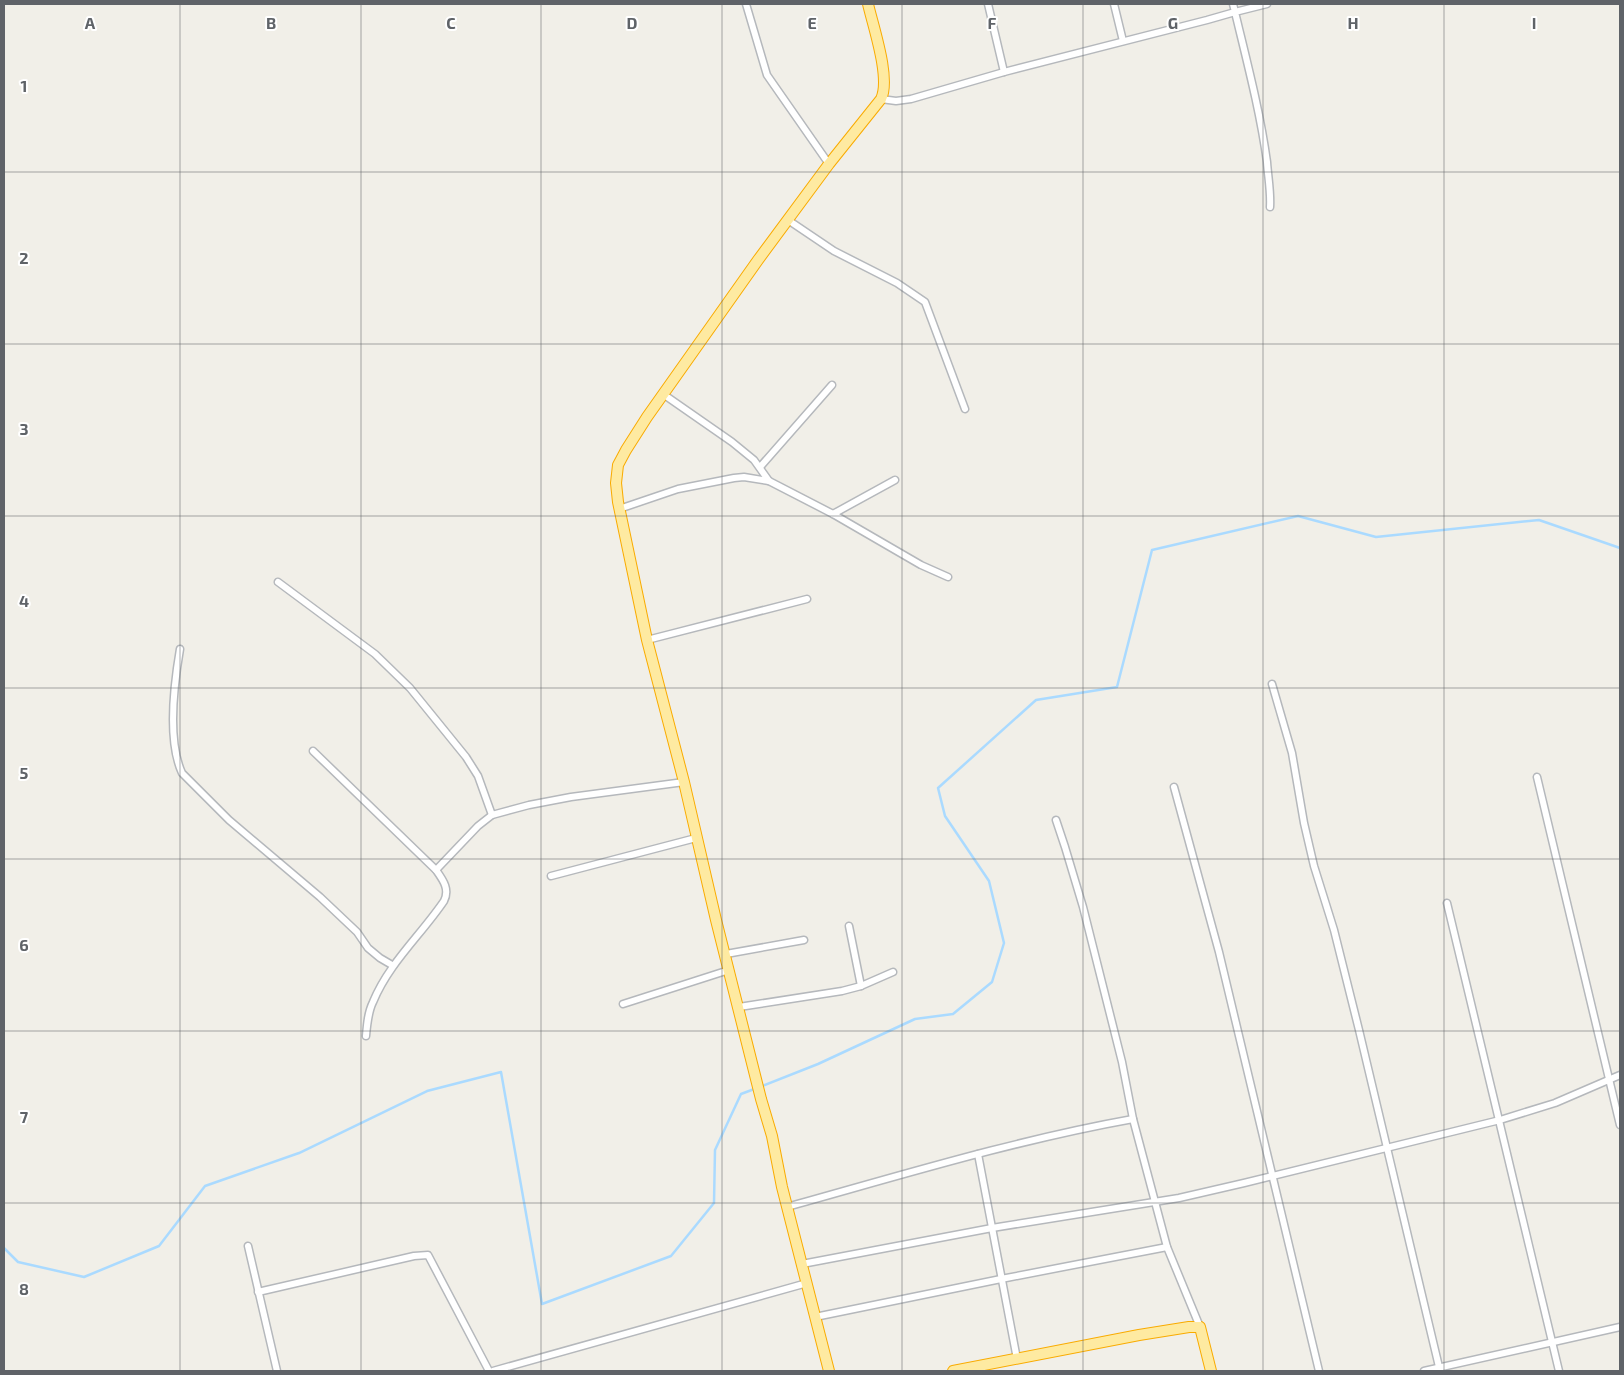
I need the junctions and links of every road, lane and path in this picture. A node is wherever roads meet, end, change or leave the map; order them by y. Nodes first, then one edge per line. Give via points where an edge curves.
1 (746, 4) edge
2 (868, 4) edge
3 (988, 4) edge
4 (1114, 4) edge
5 (1233, 4) edge
6 (1267, 4) edge
7 (1235, 12) junction
8 (1122, 41) junction
9 (1004, 72) junction
10 (881, 99) junction
11 (829, 164) junction
12 (1270, 207) dead end
13 (788, 220) junction
14 (832, 385) dead end
15 (664, 394) junction
16 (965, 409) dead end
17 (760, 467) junction
18 (895, 480) dead end
19 (769, 481) junction
20 (619, 509) junction
21 (833, 514) junction
22 (948, 577) dead end
23 (278, 582) dead end
24 (807, 599) dead end
25 (647, 640) junction
26 (180, 649) dead end
27 (1272, 684) dead end
28 (313, 751) dead end
29 (1537, 777) dead end
30 (684, 782) junction
31 (1174, 787) dead end
32 (492, 815) junction
33 (1056, 820) dead end
34 (696, 838) junction
35 (436, 870) junction
36 (550, 876) dead end
37 (1447, 903) dead end
38 (848, 926) dead end
39 (804, 940) dead end
40 (726, 954) junction
41 (392, 965) junction
42 (729, 970) junction
43 (893, 972) dead end
44 (861, 986) junction
45 (623, 1004) dead end
46 (739, 1007) junction
47 (366, 1036) dead end
48 (1620, 1075) edge
49 (1609, 1080) junction
50 (1133, 1120) junction
51 (1500, 1120) junction
52 (1620, 1126) edge
53 (1387, 1147) junction
54 (978, 1154) junction
55 (1272, 1176) junction
56 (1155, 1202) junction
57 (787, 1207) junction
58 (992, 1228) junction
59 (248, 1246) dead end
60 (1166, 1247) junction
61 (802, 1264) junction
62 (1001, 1279) junction
63 (807, 1282) junction
64 (258, 1292) junction
65 (815, 1317) junction
66 (1200, 1327) junction
67 (1620, 1327) edge
68 (1552, 1343) junction
69 (1017, 1359) junction
70 (1439, 1369) edge
71 (277, 1371) edge
72 (489, 1371) edge
73 (493, 1371) edge
74 (830, 1371) edge
75 (953, 1371) edge
76 (1211, 1371) edge
77 (1319, 1371) edge
78 (1424, 1371) edge
79 (1559, 1371) edge

1 - 11 street via 767,75
2 - 10 highway via 884,74
3 - 9 street
4 - 8 street
5 - 7 street
6 - 7 street
7 - 8 street
7 - 12 street via 1257,101
8 - 9 street
9 - 10 street via 910,99
10 - 11 highway
11 - 13 highway
13 - 15 highway
13 - 16 street via 834,251 897,283 926,302
14 - 17 street
15 - 17 street via 732,442
15 - 20 highway via 618,465
17 - 19 street
18 - 21 street
19 - 20 street via 734,478 678,489
19 - 21 street
20 - 25 highway
21 - 22 street
23 - 32 street via 375,654 410,688 470,763
24 - 25 street
25 - 30 highway
26 - 41 street via 175,678 174,744 182,773 229,820 320,897 368,948
27 - 53 street via 1292,753 1314,866 1334,930
28 - 35 street
29 - 49 street
30 - 32 street via 529,804
30 - 34 highway
31 - 55 street via 1219,952
32 - 35 street
33 - 50 street via 1083,907 1122,1062
34 - 36 street
34 - 40 highway
35 - 41 street via 444,880 446,898
37 - 51 street
38 - 44 street
39 - 40 street
40 - 42 highway
41 - 47 street via 372,1002
42 - 45 street
42 - 46 highway
43 - 44 street
44 - 46 street
46 - 57 highway
48 - 49 street
49 - 51 street via 1555,1103
49 - 52 street
50 - 54 street via 1075,1130
50 - 56 street
51 - 53 street
51 - 68 street
53 - 55 street
53 - 70 street
54 - 57 street
54 - 58 street
55 - 56 street
55 - 77 street
56 - 58 street
56 - 60 street
57 - 61 highway
58 - 61 street
58 - 62 street
59 - 64 street
60 - 62 street
60 - 66 street
61 - 63 highway
62 - 65 street
62 - 69 street
63 - 65 highway
63 - 73 street
64 - 71 street
64 - 72 street via 425,1254
65 - 74 highway
66 - 69 highway via 1139,1335
66 - 76 highway
67 - 68 street
68 - 70 street
68 - 79 street
69 - 75 highway
70 - 78 street

